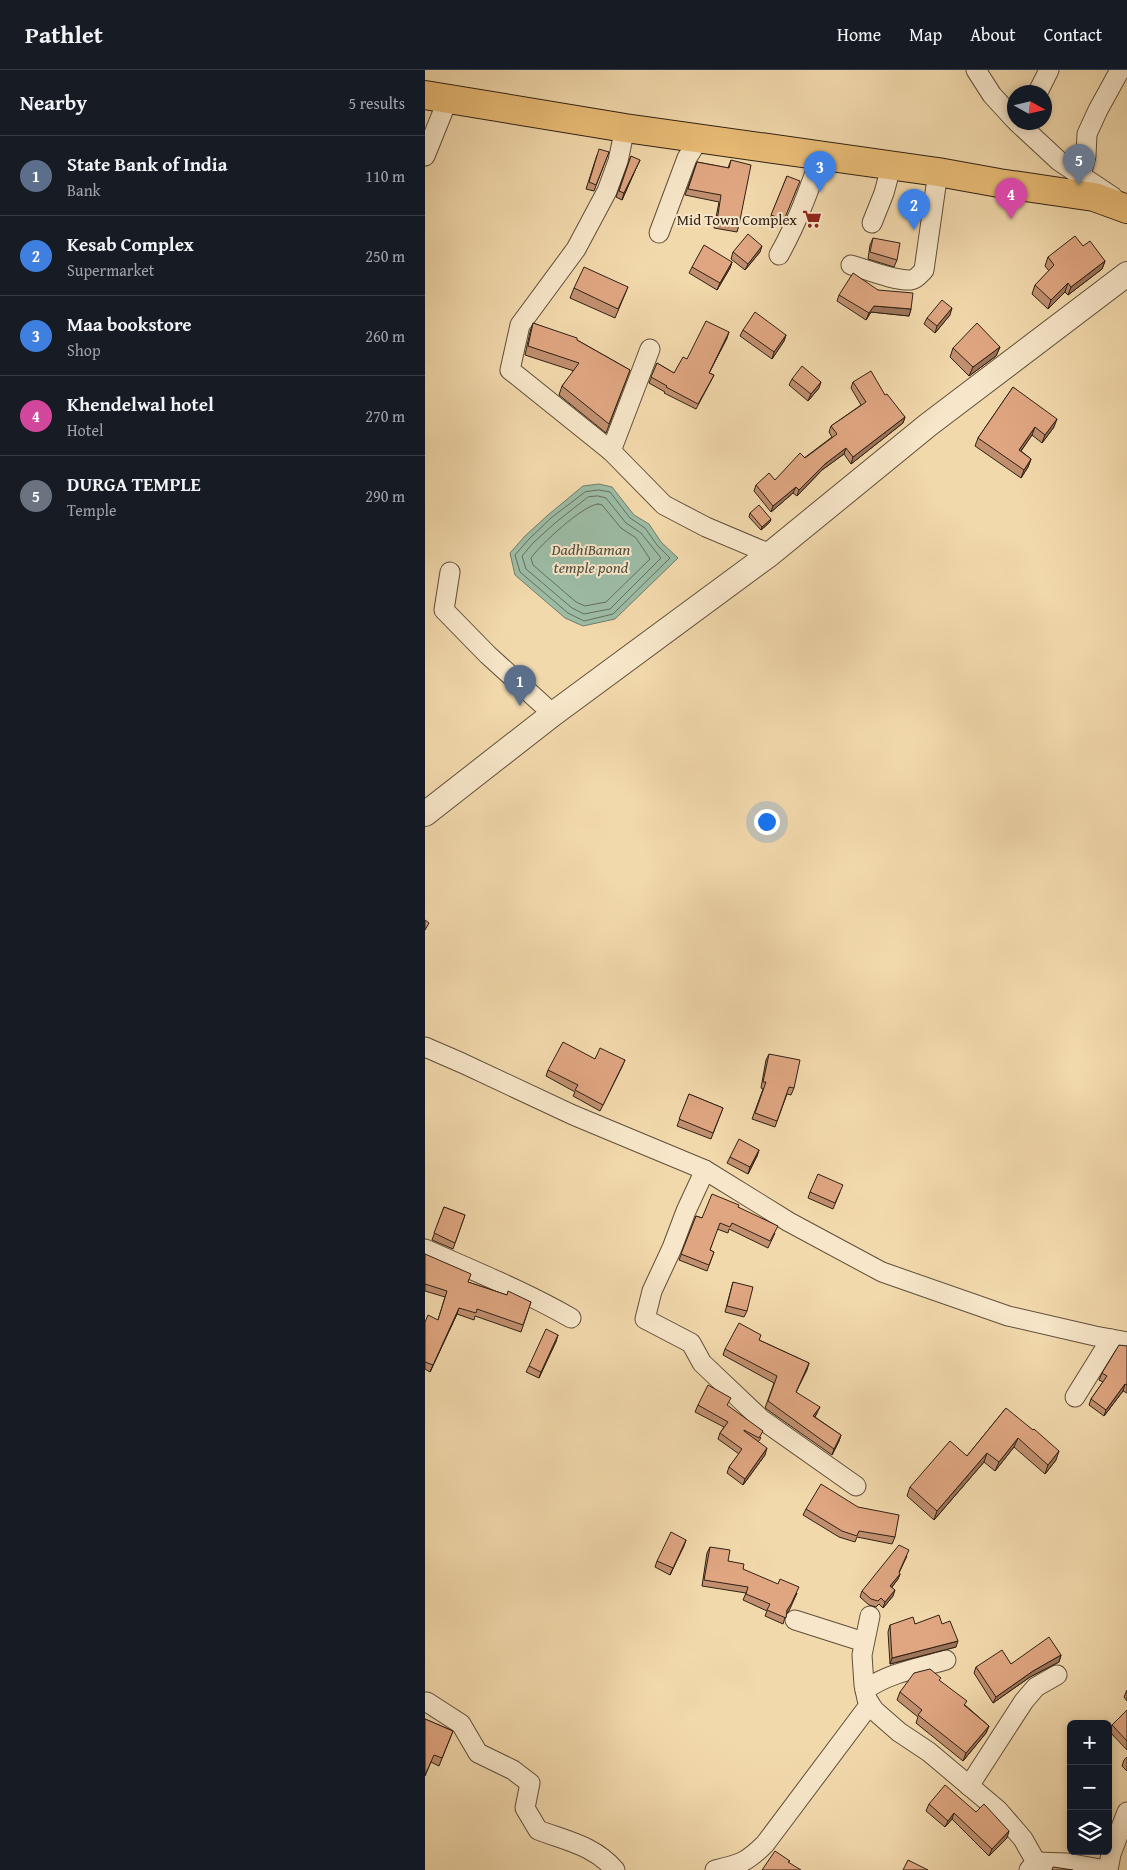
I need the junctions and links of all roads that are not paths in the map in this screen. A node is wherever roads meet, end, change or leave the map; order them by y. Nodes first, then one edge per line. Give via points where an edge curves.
1 (976, 70) edge
2 (1049, 70) edge
3 (1120, 70) edge
4 (1042, 85) edge
5 (437, 97) edge
6 (1007, 110) edge
7 (625, 128) junction
8 (1027, 130) edge
9 (699, 139) junction
10 (425, 156) edge
11 (821, 156) junction
12 (891, 167) junction
13 (938, 172) junction
14 (1081, 175) junction
15 (1127, 208) edge
16 (873, 223) dead end
17 (659, 233) dead end
18 (779, 255) dead end
19 (851, 265) dead end
20 (1127, 274) edge
21 (650, 348) dead end
22 (611, 451) junction
23 (770, 554) junction
24 (450, 572) dead end
25 (553, 714) junction
26 (425, 814) edge
27 (425, 1047) edge
28 (705, 1170) junction
29 (425, 1249) edge
30 (571, 1318) dead end
31 (1119, 1340) edge
32 (1075, 1398) dead end
33 (856, 1486) dead end
34 (871, 1616) dead end
35 (795, 1620) dead end
36 (864, 1642) junction
37 (947, 1660) dead end
38 (1057, 1675) dead end
39 (867, 1697) junction
40 (425, 1702) edge
41 (969, 1786) junction
42 (1127, 1812) edge
43 (1033, 1866) edge
44 (615, 1870) edge
45 (715, 1870) edge
46 (1107, 1870) edge

1 - 6 street via 992,95
2 - 4 street
3 - 14 street via 1087,134
5 - 7 main road
5 - 10 street
7 - 9 main road
7 - 22 street via 607,191 576,249 520,325 510,370
8 - 14 street via 1059,161
9 - 11 main road
9 - 17 street via 687,158
11 - 12 main road
11 - 18 street via 804,205
12 - 13 main road
12 - 16 street
13 - 15 main road via 1094,198
13 - 19 street via 924,270 918,277 912,280 883,275
14 - 15 street
20 - 23 street via 928,426
21 - 22 street
22 - 23 street via 664,505
23 - 25 street
24 - 25 street via 444,610
25 - 26 street
27 - 28 street via 573,1115
28 - 31 street via 789,1222 882,1272 1008,1316
28 - 33 street via 652,1291 645,1319 691,1343 702,1363 761,1419
29 - 30 street via 515,1288
31 - 32 street
34 - 36 street
35 - 36 street
36 - 39 street via 862,1655
37 - 39 street via 890,1676 873,1684
38 - 41 street via 1035,1687 1024,1700
39 - 41 street via 875,1711 899,1732
39 - 45 street via 765,1844 741,1864
40 - 44 street via 461,1724 478,1752 530,1783 525,1808 538,1830 584,1846 605,1858
41 - 43 street via 999,1810 1023,1839
42 - 46 street
43 - 46 street via 1067,1863

